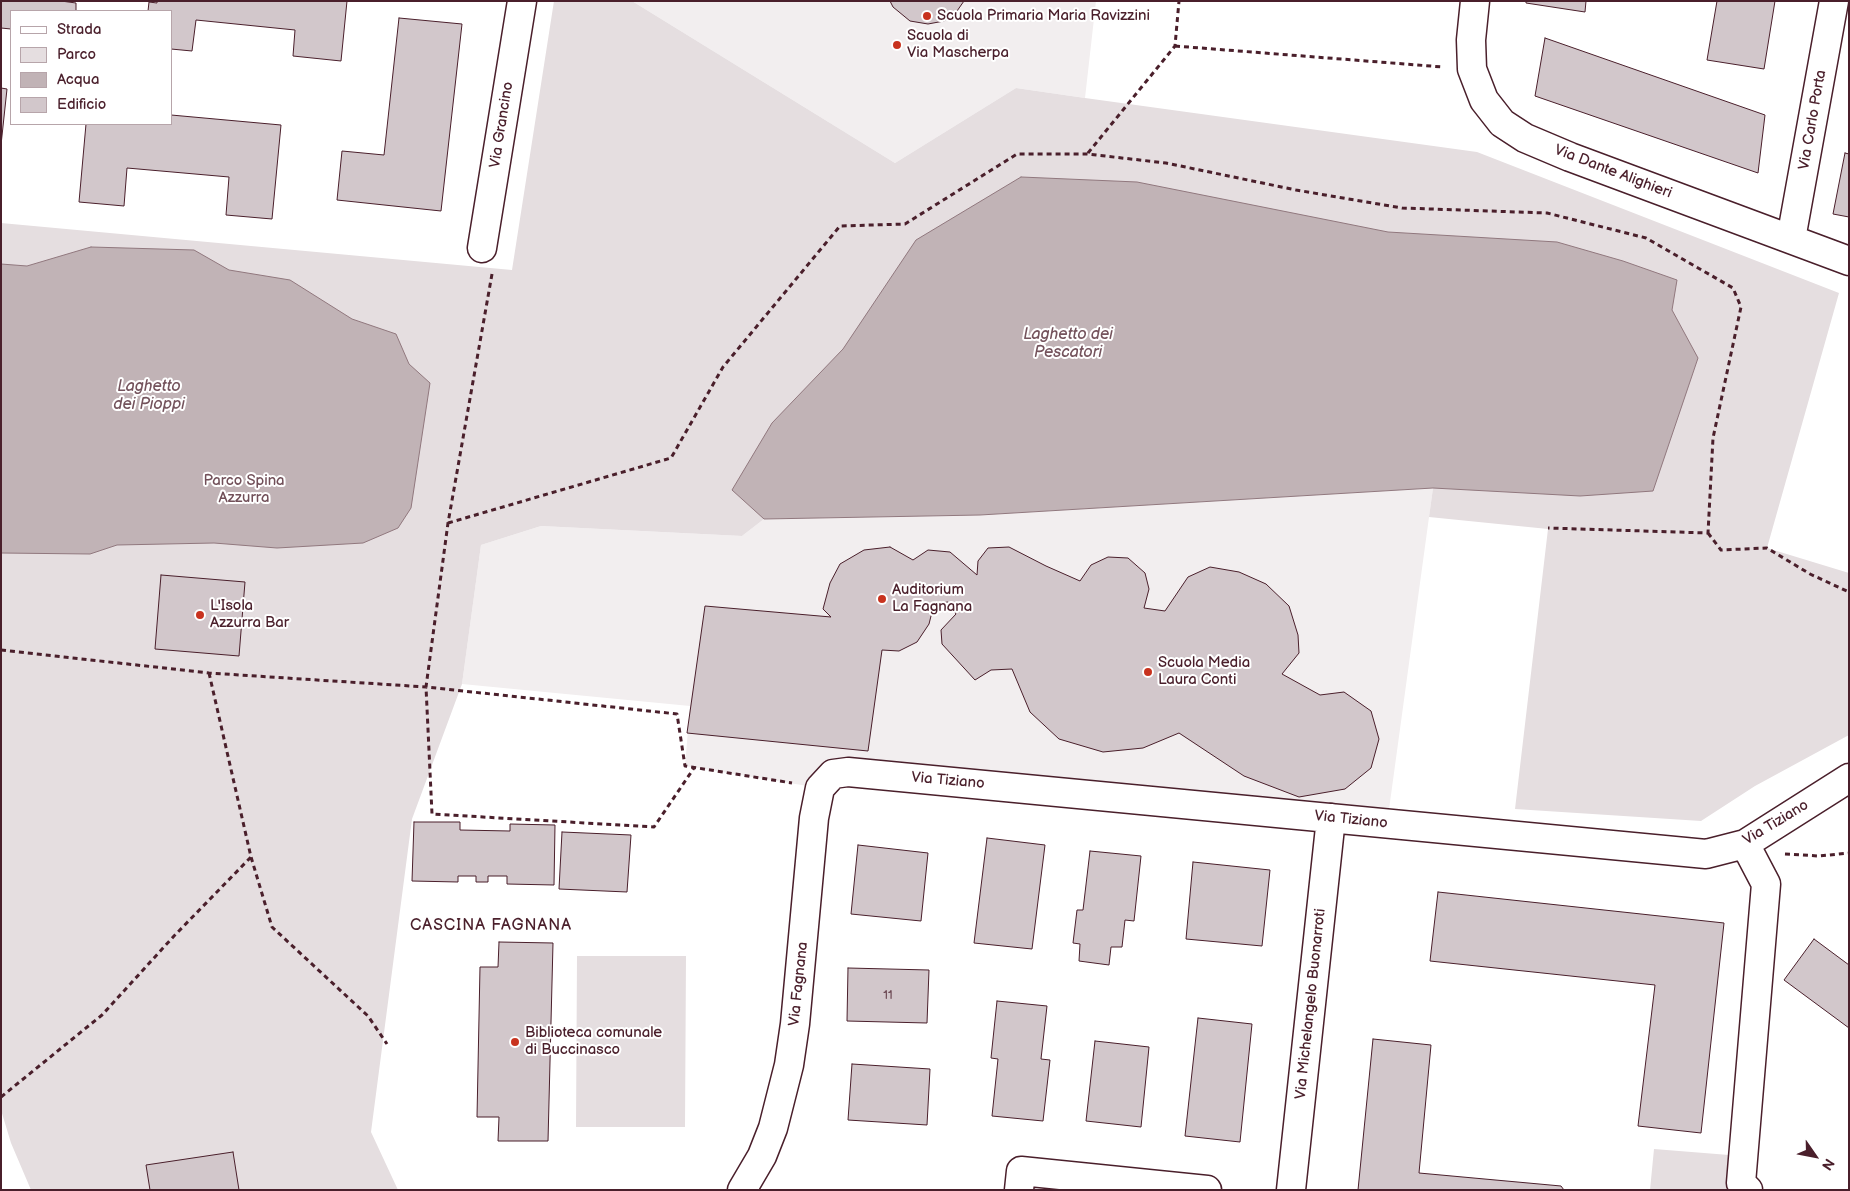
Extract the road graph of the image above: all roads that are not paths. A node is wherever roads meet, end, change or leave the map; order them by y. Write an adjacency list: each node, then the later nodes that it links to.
1 (522, 1): 5 (street, Via Grancino)
2 (1475, 1): 4 (street, Via Dante Alighieri)
3 (1834, 1): 4 (street, Via Carlo Porta)
4 (1791, 239): 6 (street, Via Dante Alighieri)
5 (482, 248)
6 (1849, 261)
7 (1849, 778): 10 (street, Via Tiziano)
8 (827, 781): 9 (street, Via Tiziano); 11 (street, Via Fagnana)
9 (1331, 818): 10 (street, Via Tiziano); 14 (street, Via Michelangelo Buonarroti)
10 (1752, 839): 15 (street)
11 (742, 1190)
12 (1018, 1190): 13 (street)
13 (1207, 1190)
14 (1291, 1190)
15 (1748, 1190)

